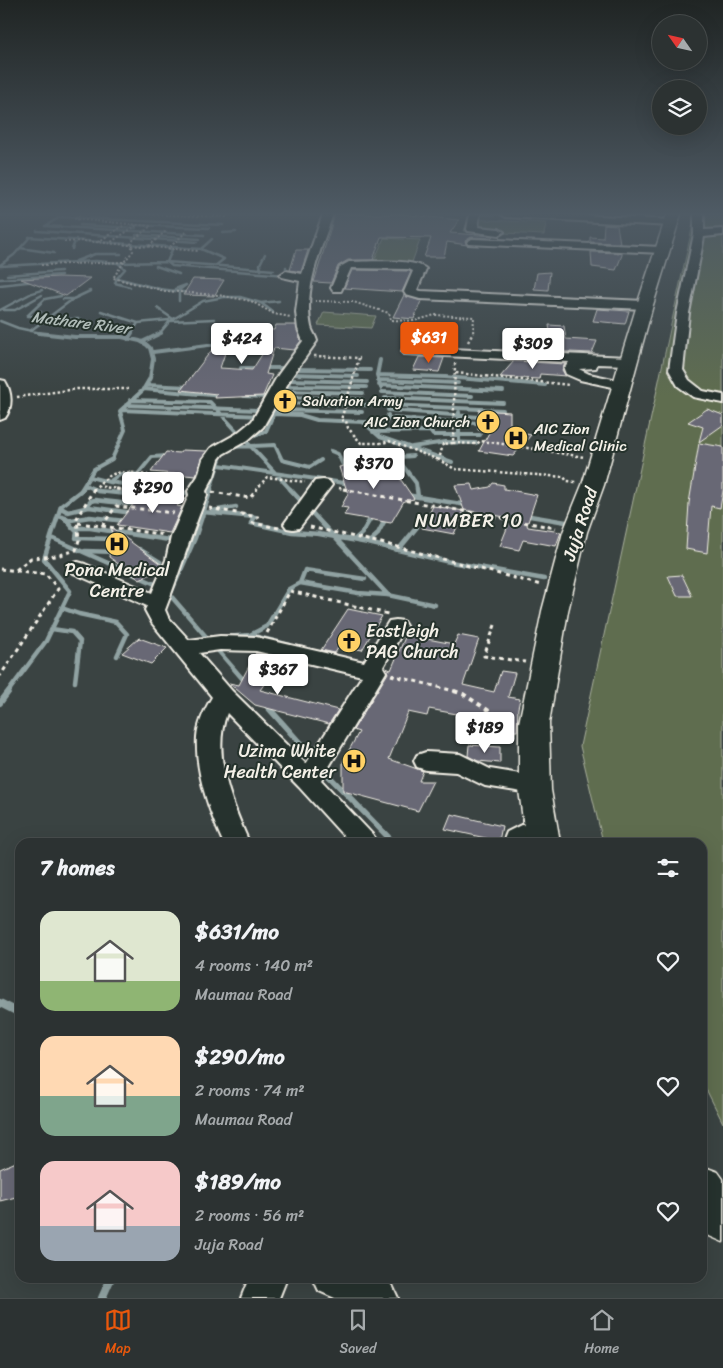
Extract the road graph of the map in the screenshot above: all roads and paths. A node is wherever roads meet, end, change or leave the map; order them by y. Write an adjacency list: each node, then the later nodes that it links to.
1 (116, 275): 14 (path)
2 (286, 275): 8 (street)
3 (307, 275): 8 (street)
4 (343, 275): 9 (street)
5 (418, 275): 12 (street)
6 (654, 275): 13 (main road, Juja Road)
7 (691, 275): 23 (street)
8 (306, 278): 11 (street)
9 (337, 288)
10 (592, 292): 12 (street)
11 (304, 300): 14 (street); 16 (path)
12 (613, 303): 13 (street)
13 (645, 305): 18 (main road, Juja Road)
14 (304, 320): 17 (street)
15 (409, 351): 16 (street)
16 (459, 353): 18 (street); 19 (path)
17 (300, 356): 26 (path); 32 (street)
18 (618, 372): 27 (main road, Juja Road)
19 (456, 373): 20 (path); 25 (path)
20 (571, 385)
21 (128, 389): 22 (path)
22 (2, 391): 24 (street)
23 (723, 399)
24 (0, 414)
25 (453, 443): 26 (path); 27 (path)
26 (439, 460): 30 (path)
27 (600, 460): 30 (main road, Juja Road)
28 (148, 475): 31 (path)
29 (321, 485): 32 (path); 34 (street); 36 (path)
30 (593, 485): 36 (main road, Juja Road)
31 (96, 486): 32 (path); 33 (path)
32 (194, 503): 34 (path); 35 (path); 37 (street)
33 (78, 523): 35 (path); 38 (path)
34 (293, 524): 41 (path)
35 (102, 526): 37 (path)
36 (575, 532): 41 (main road, Juja Road)
37 (180, 537): 42 (street)
38 (77, 559): 40 (path); 42 (street)
39 (0, 569): 40 (path)
40 (16, 570): 49 (path)
41 (560, 590): 47 (main road, Juja Road)
42 (156, 607): 46 (street)
43 (396, 620): 45 (path); 48 (street)
44 (495, 625): 47 (path)
45 (262, 646): 46 (street); 48 (street)
46 (183, 648): 50 (street)
47 (545, 666): 51 (main road, Juja Road)
48 (372, 671): 51 (path); 53 (street)
49 (0, 676)
50 (224, 696): 53 (street); 55 (street)
51 (534, 737): 54 (main road, Juja Road)
52 (426, 761): 54 (street)
53 (308, 781): 56 (street)
54 (535, 785): 59 (main road, Juja Road)
55 (234, 838)
56 (360, 838)
57 (517, 838): 58 (street)
58 (537, 838)
59 (542, 838)
60 (707, 1195): 61 (main road)
61 (723, 1219)
62 (266, 1283): 63 (street)
63 (260, 1298)

